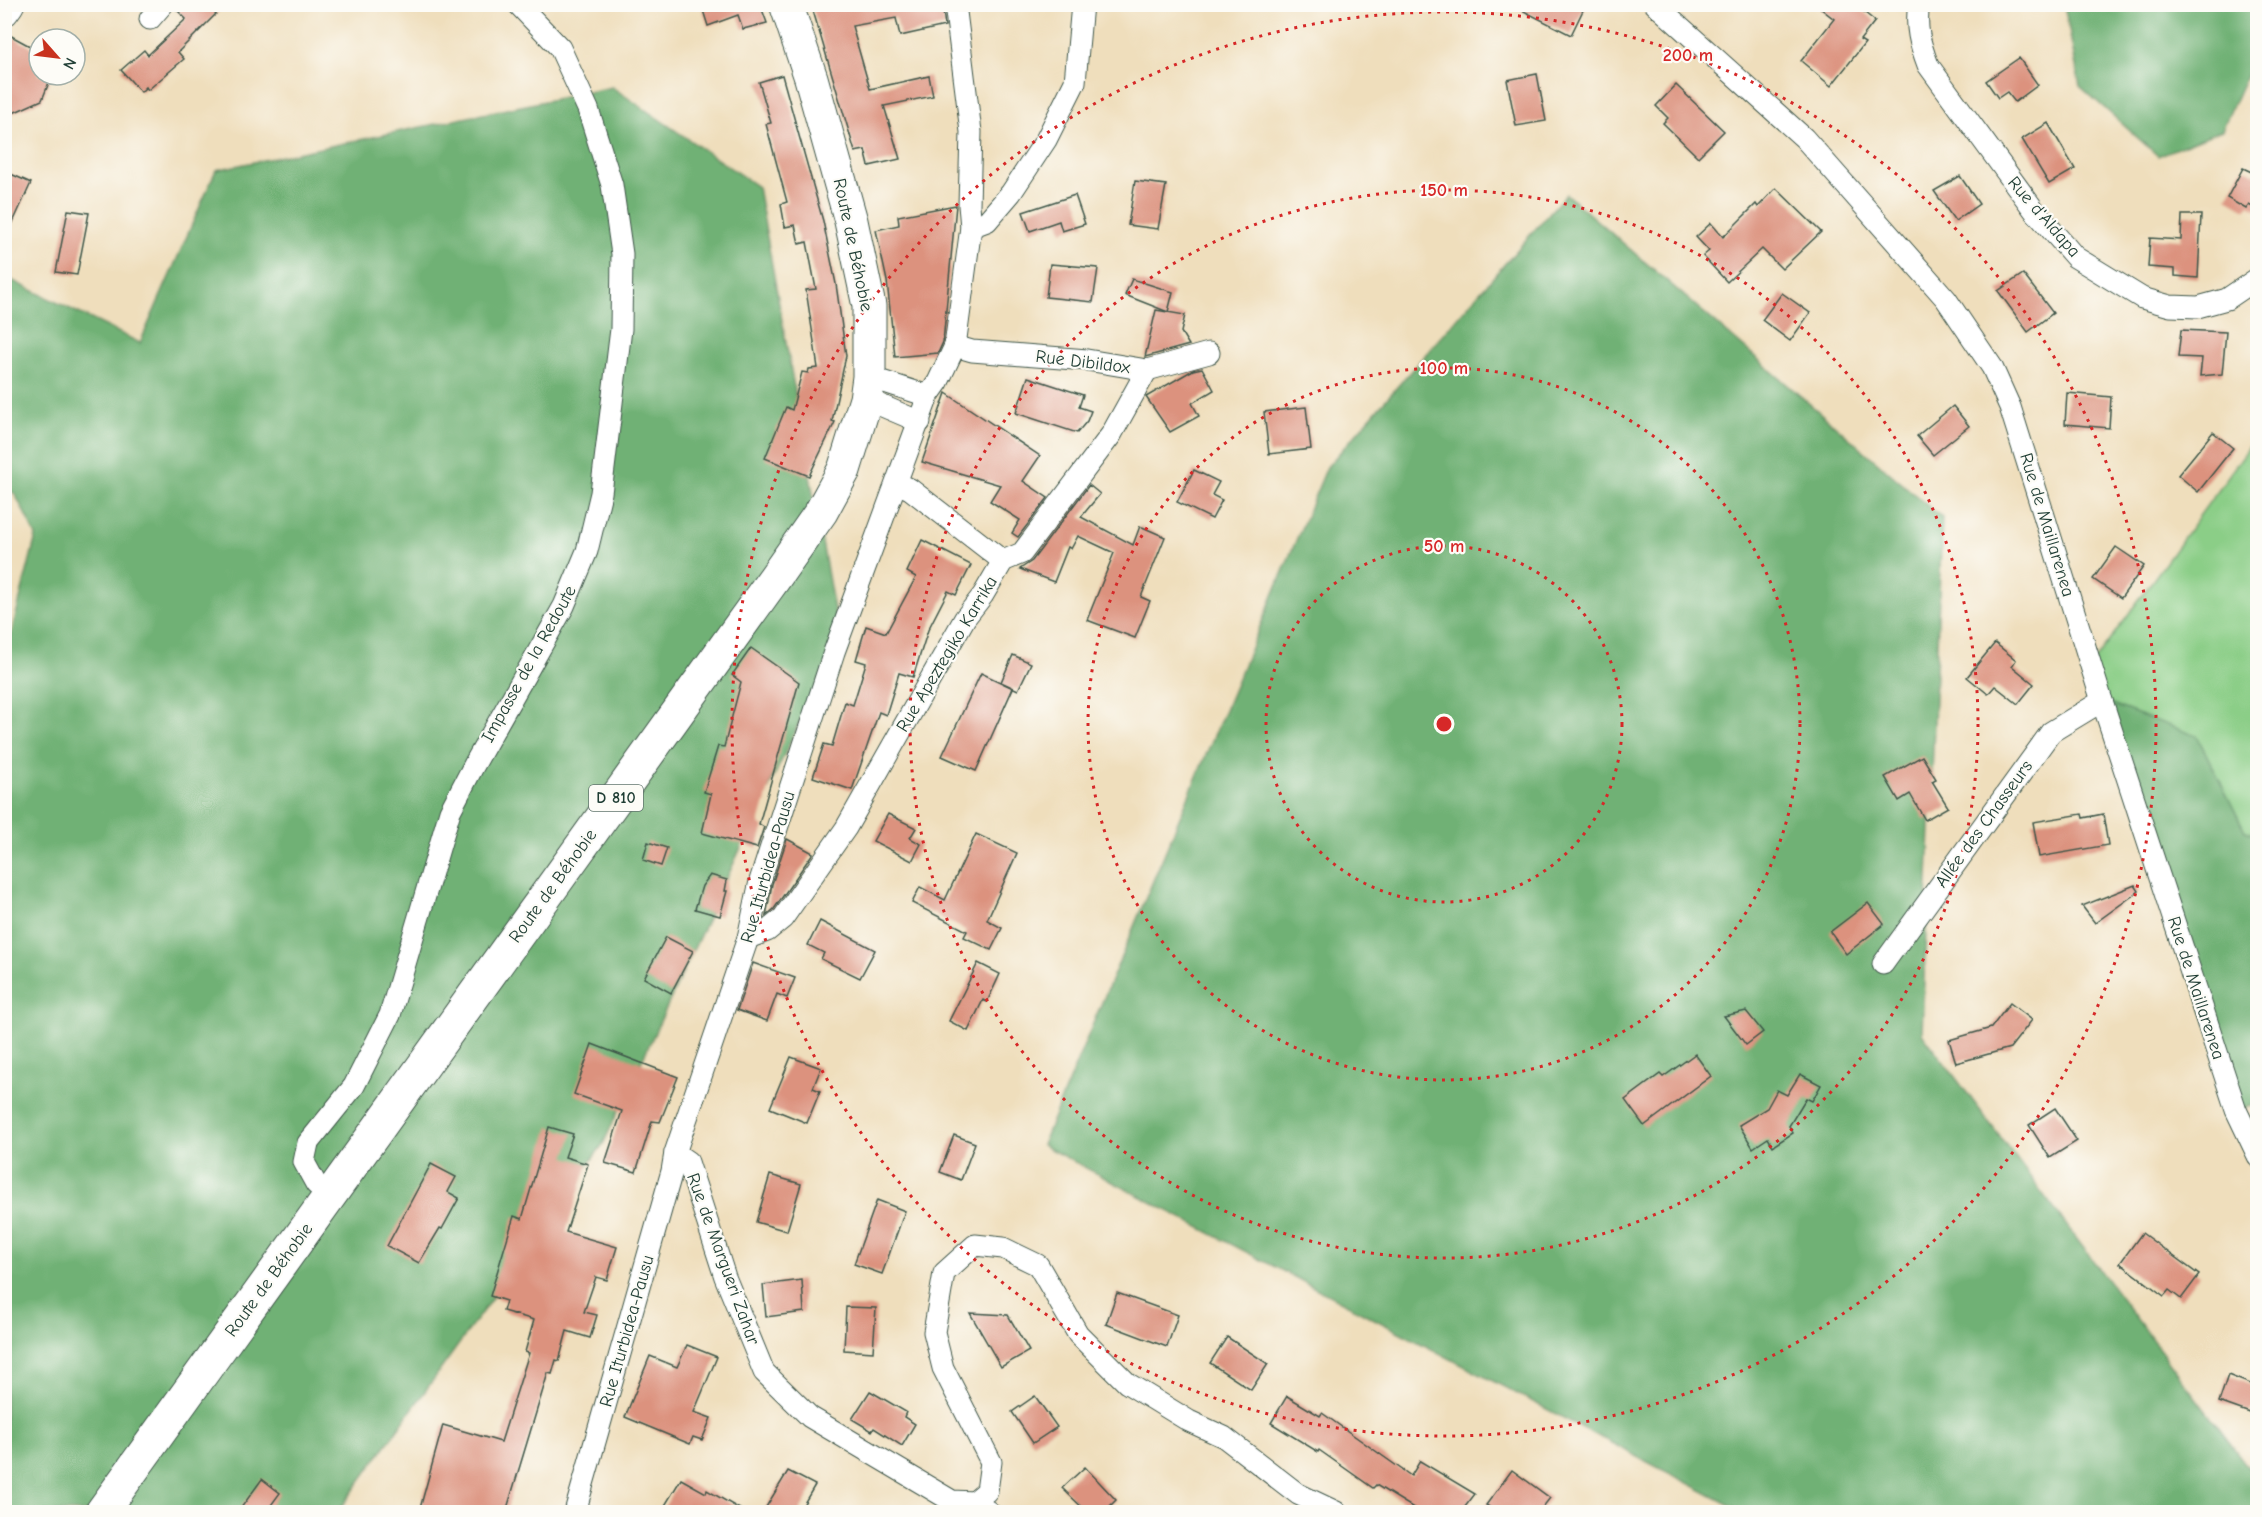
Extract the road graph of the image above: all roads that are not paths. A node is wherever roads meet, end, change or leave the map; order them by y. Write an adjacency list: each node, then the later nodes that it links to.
1 (9, 4): 8 (main road)
2 (518, 4): 24 (street, Impasse de la Redoute)
3 (786, 4): 14 (main road, Route de Béhobie / D 810)
4 (955, 4): 9 (street, Rue Iturbidea-Pausu)
5 (1082, 4): 9 (street)
6 (1655, 4): 19 (street, Rue de Maillarenea)
7 (1919, 4): 10 (street, Rue d'Aldapa)
8 (4, 11)
9 (971, 227): 11 (street, Rue Iturbidea-Pausu)
10 (2258, 278)
11 (964, 349): 13 (street, Rue Dibildox); 15 (street, Rue Iturbidea-Pausu)
12 (1209, 353): 13 (street, Rue Dibildox)
13 (1147, 370): 18 (street, Rue Apeztegiko Karrika)
14 (868, 388): 15 (street); 16 (street); 24 (main road, Route de Béhobie / D 810)
15 (928, 396): 16 (street, Rue Iturbidea-Pausu)
16 (920, 423): 17 (street, Rue Iturbidea-Pausu)
17 (897, 483): 18 (street); 20 (street, Rue Iturbidea-Pausu)
18 (1003, 561): 20 (street, Rue Apeztegiko Karrika)
19 (2102, 701): 21 (street, Allée des Chasseurs); 23 (street, Rue de Maillarenea)
20 (748, 938): 22 (street, Rue Iturbidea-Pausu)
21 (1883, 964)
22 (675, 1152): 25 (street, Rue de Margueri Zahar); 27 (street, Rue Iturbidea-Pausu)
23 (2258, 1156)
24 (330, 1196): 26 (main road, Route de Béhobie / D 810)
25 (981, 1507): 28 (street, Rue de Margueri Zahar)
26 (102, 1512)
27 (575, 1512)
28 (1336, 1512)

